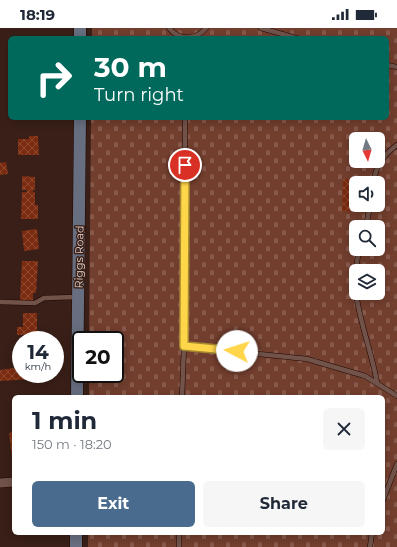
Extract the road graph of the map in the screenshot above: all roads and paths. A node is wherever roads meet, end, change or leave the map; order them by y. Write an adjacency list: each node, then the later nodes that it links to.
1 (169, 28): 4 (lane)
2 (206, 28): 5 (lane)
3 (261, 28): 6 (lane)
4 (180, 36)
5 (197, 36)
6 (289, 36)
7 (80, 120): 11 (main road, Riggs Road)
8 (185, 120): 14 (lane)
9 (397, 145): 10 (lane)
10 (375, 176)
11 (78, 297): 13 (lane); 16 (main road, Riggs Road)
12 (357, 300): 15 (lane)
13 (0, 302)
14 (184, 346): 15 (lane); 17 (lane)
15 (377, 383): 18 (lane)
16 (77, 395)
17 (182, 395)
18 (397, 396)
19 (397, 464): 22 (lane)
20 (12, 482): 21 (street)
21 (0, 483)
22 (385, 495)
23 (76, 535): 26 (main road)
24 (180, 535): 27 (lane)
25 (372, 535): 28 (lane)
26 (76, 547)
27 (179, 547)
28 (370, 547)

